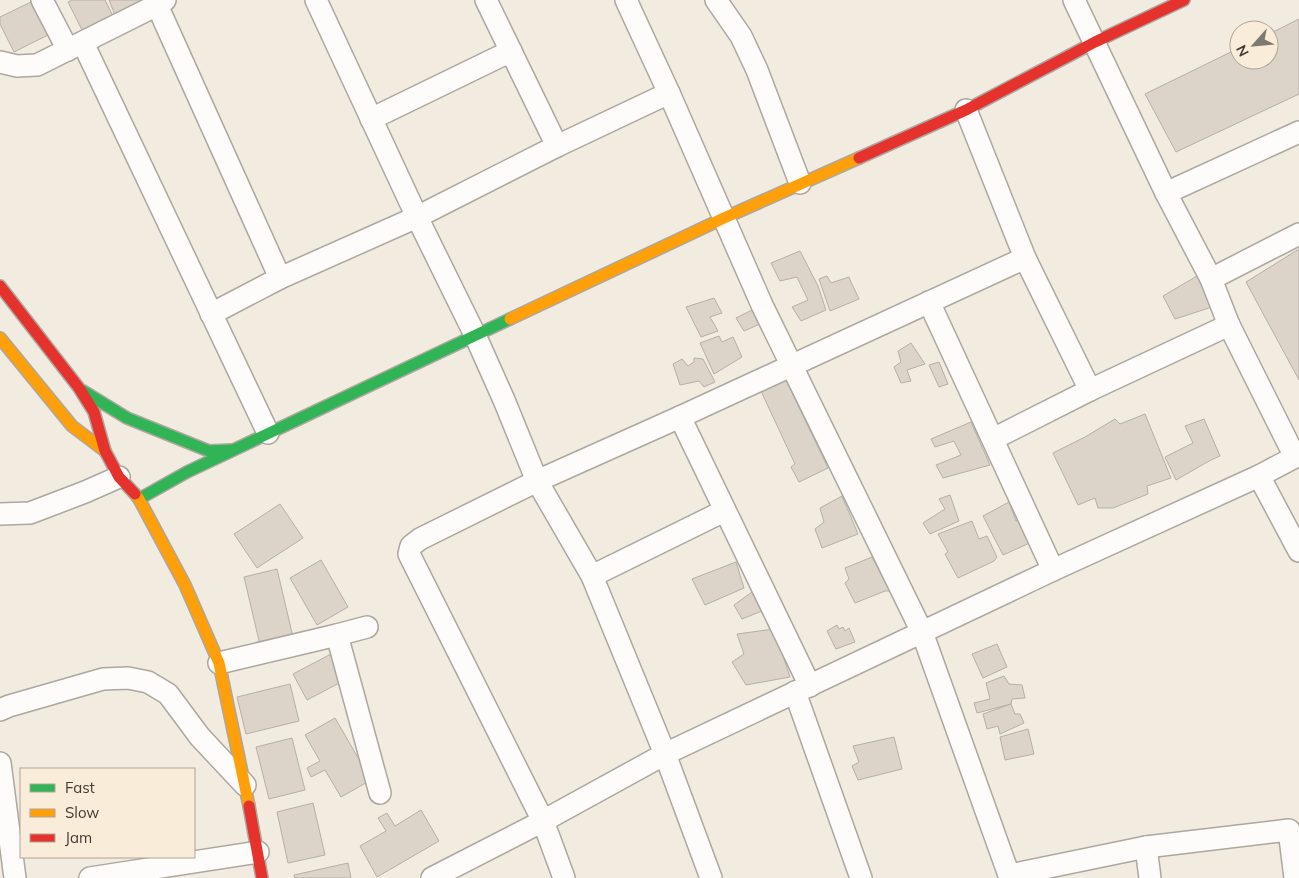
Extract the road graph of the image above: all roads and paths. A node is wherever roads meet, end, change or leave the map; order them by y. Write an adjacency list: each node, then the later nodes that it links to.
1 (42, 0): 10 (street)
2 (316, 0): 15 (street)
3 (486, 0): 11 (street)
4 (626, 0): 13 (street)
5 (716, 0): 18 (street)
6 (1074, 0): 9 (street)
7 (1184, 0): 9 (street)
8 (159, 2): 10 (street); 24 (street)
9 (1095, 42): 14 (street); 19 (street)
10 (76, 46): 12 (street); 28 (street)
11 (511, 51): 15 (street); 17 (street)
12 (0, 62)
13 (669, 93): 17 (street); 21 (street)
14 (966, 110): 18 (street); 23 (street)
15 (371, 119): 20 (street)
16 (1299, 132): 19 (street)
17 (557, 146): 20 (street)
18 (800, 183): 21 (street)
19 (1166, 193): 25 (street)
20 (417, 216): 24 (street); 30 (street)
21 (724, 218): 30 (street); 32 (street)
22 (1299, 234): 25 (street)
23 (1025, 258): 27 (street); 34 (street)
24 (280, 278): 28 (street)
25 (1211, 279): 29 (street)
26 (0, 286): 33 (street)
27 (929, 302): 32 (street); 37 (street)
28 (211, 314): 36 (street)
29 (1229, 325): 34 (street); 40 (street)
30 (475, 335): 36 (street); 43 (street)
31 (0, 338): 39 (street)
32 (792, 365): 35 (street); 51 (street)
33 (79, 388): 38 (street); 39 (street)
34 (1090, 390): 37 (street)
35 (680, 417): 43 (street); 45 (street)
36 (268, 434): 38 (street)
37 (993, 439): 48 (street)
38 (232, 450): 44 (street)
39 (105, 451): 42 (street)
40 (1297, 456): 41 (street)
41 (1259, 476): 47 (street); 48 (street)
42 (119, 477): 44 (street); 46 (street)
43 (537, 481): 49 (street); 60 (street)
44 (139, 499): 53 (street)
45 (724, 511): 49 (street); 54 (street)
46 (0, 514)
47 (1299, 551)
48 (1053, 570): 51 (street)
49 (592, 576): 56 (street)
50 (367, 627): 52 (street)
51 (922, 632): 54 (street); 64 (street)
52 (337, 635): 53 (street); 59 (street)
53 (219, 663): 58 (street)
54 (802, 689): 56 (street); 71 (street)
55 (0, 710): 58 (street)
56 (665, 754): 60 (street); 70 (street)
57 (0, 763): 65 (street)
58 (245, 785): 63 (street)
59 (380, 793)
60 (543, 821): 68 (street); 69 (street)
61 (1294, 829): 62 (street); 73 (street)
62 (1146, 847): 64 (street); 72 (street)
63 (258, 852): 66 (street); 67 (street)
64 (1010, 876)
65 (15, 878)
66 (90, 878)
67 (262, 878)
68 (432, 878)
69 (564, 878)
70 (711, 878)
71 (861, 878)
72 (1150, 878)
73 (1295, 878)

